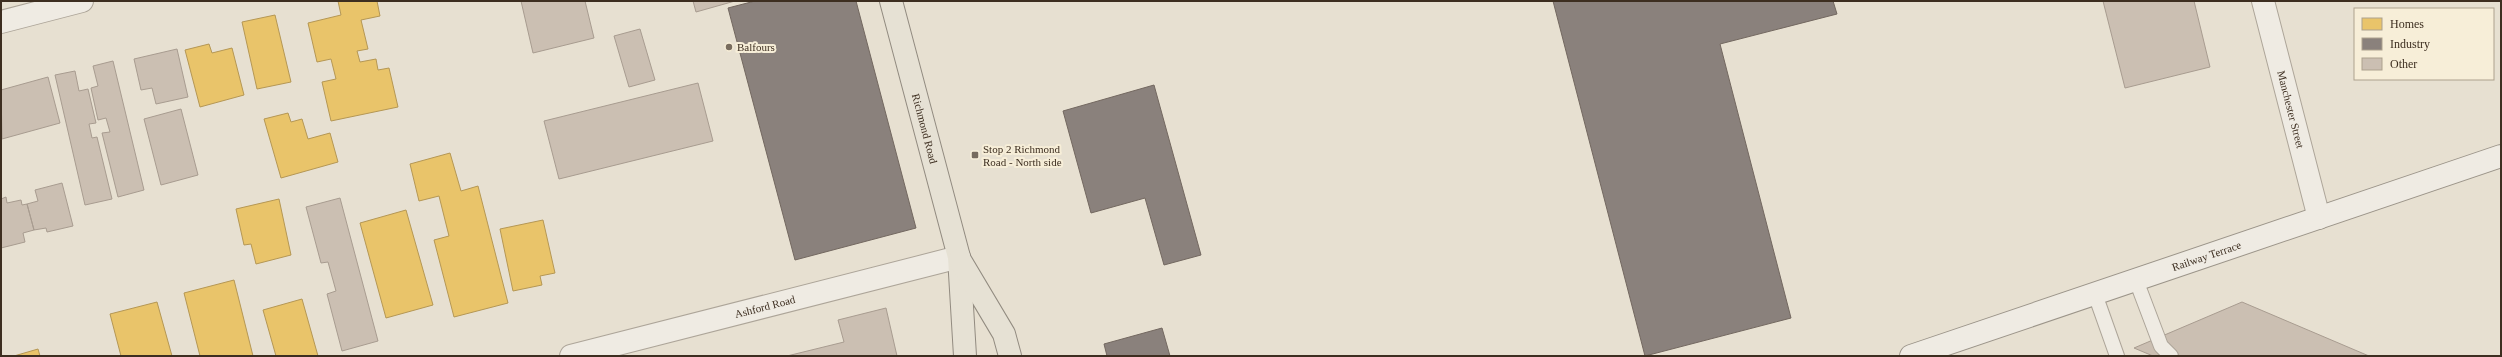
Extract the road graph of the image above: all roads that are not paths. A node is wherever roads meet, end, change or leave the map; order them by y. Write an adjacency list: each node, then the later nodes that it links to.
1 (82, 1): 4 (street)
2 (891, 1): 7 (main road, Richmond Road)
3 (2263, 1): 6 (street, Manchester Street)
4 (1, 22)
5 (2501, 156): 6 (street, Railway Terrace)
6 (2319, 218): 8 (street, Railway Terrace)
7 (959, 257): 11 (street, Ashford Road); 12 (main road, Richmond Road); 13 (main road, Richmond Road)
8 (2136, 280): 9 (street, Railway Terrace); 16 (lane)
9 (2095, 294): 10 (street, Railway Terrace); 15 (lane)
10 (1948, 350): 14 (street, Railway Terrace)
11 (571, 356)
12 (965, 356)
13 (1010, 356)
14 (1911, 356)
15 (2117, 356)
16 (2170, 356)

